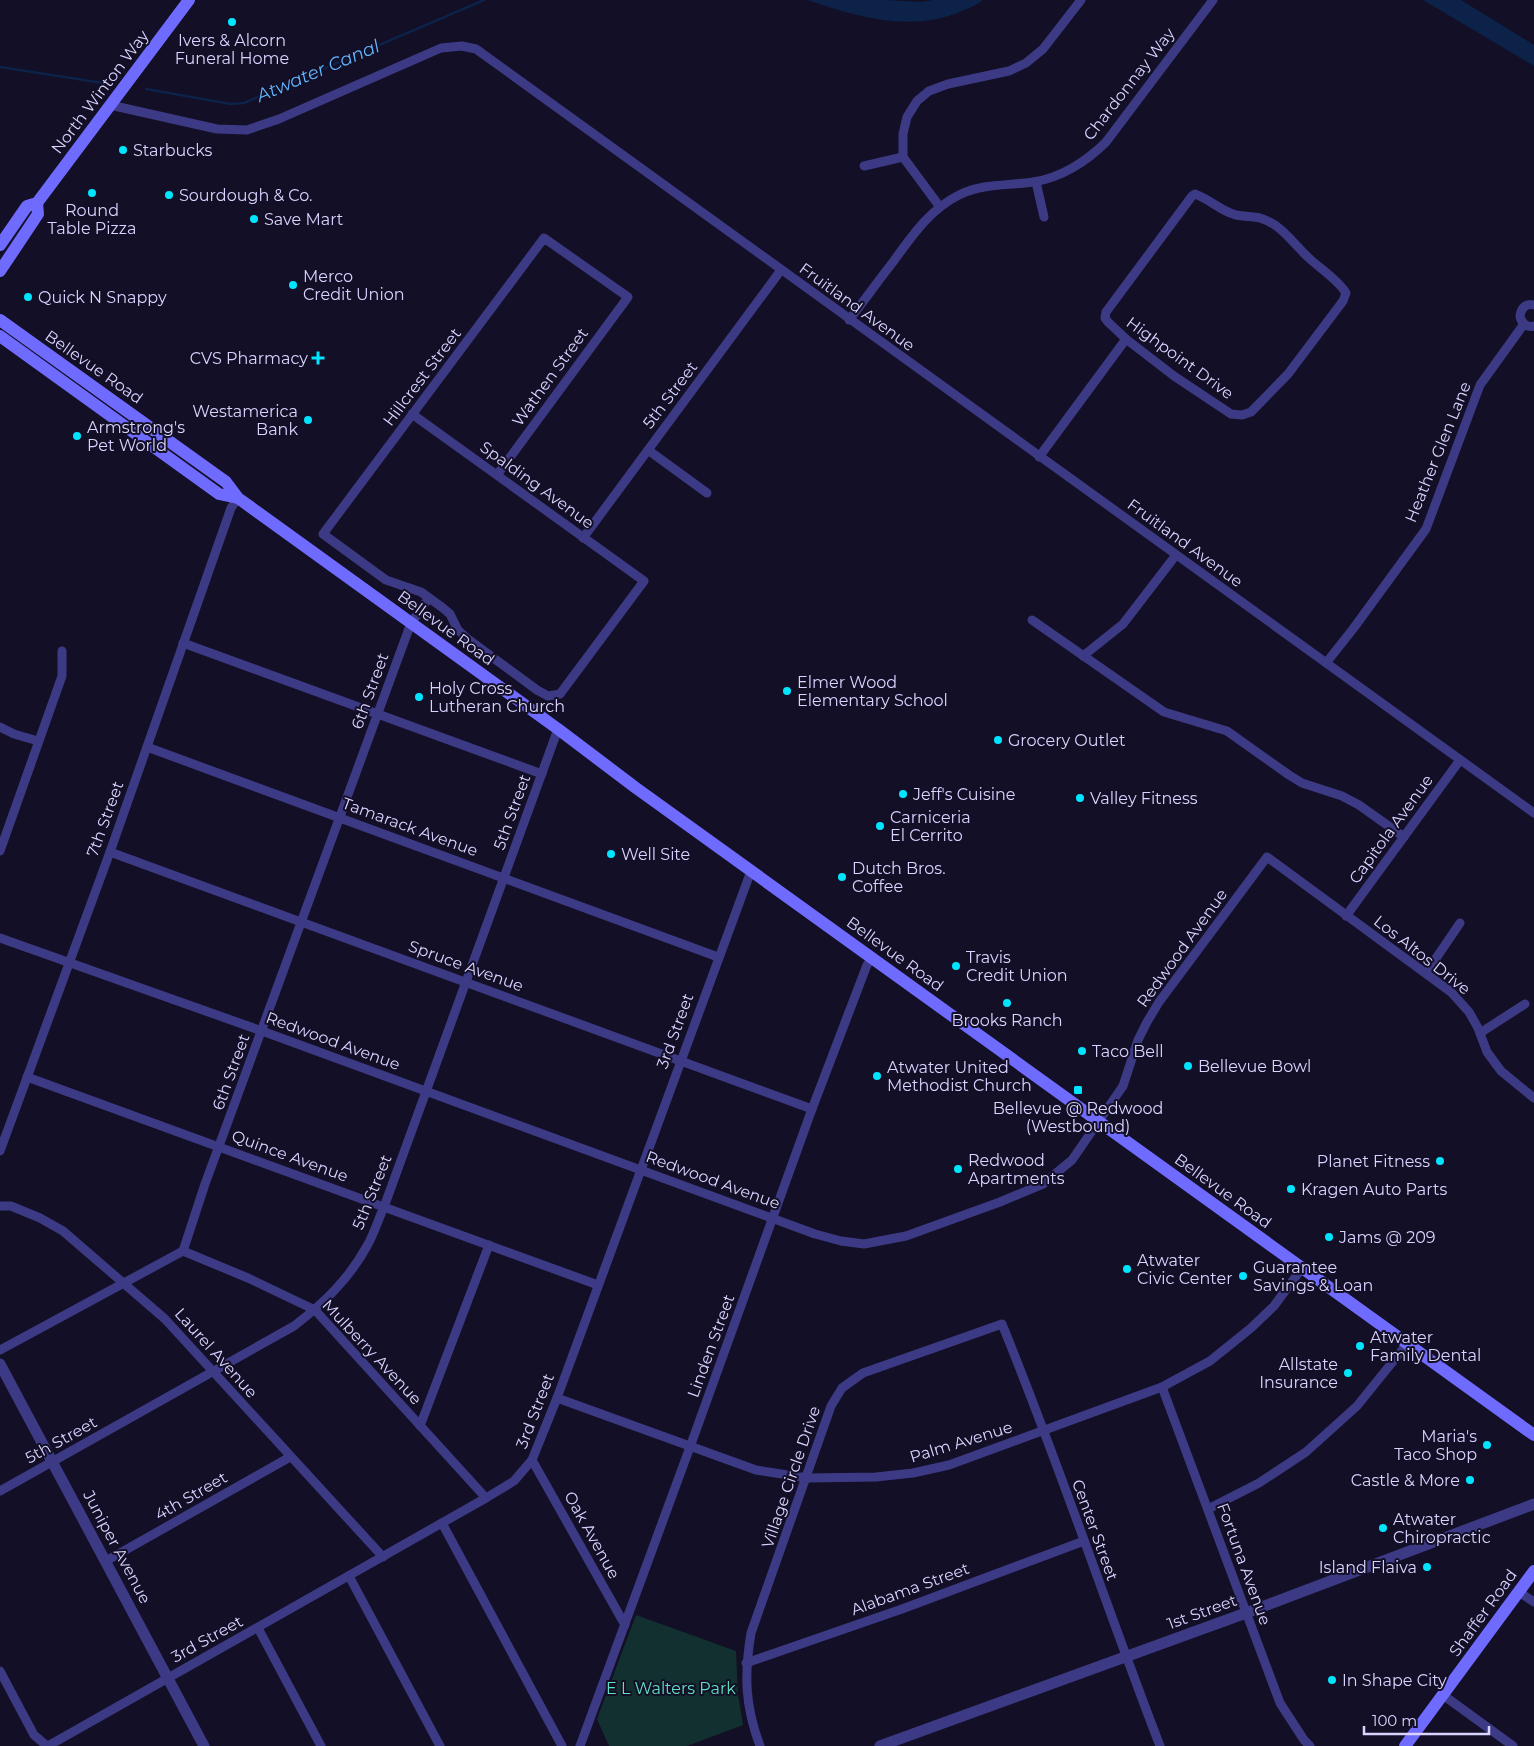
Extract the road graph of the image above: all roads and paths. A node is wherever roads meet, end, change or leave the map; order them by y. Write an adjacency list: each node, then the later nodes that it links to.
1 (188, 0): 4 (main road, North Winton Way)
2 (1080, 0): 5 (street)
3 (1213, 0): 7 (street, Chardonnay Way)
4 (110, 105): 8 (main road, North Winton Way); 12 (street, Fruitland Avenue)
5 (903, 157): 6 (street); 9 (street)
6 (864, 166)
7 (1036, 182): 9 (street, Chardonnay Way); 10 (street)
8 (38, 204): 11 (main road, North Winton Way); 13 (main road, North Winton Way)
9 (940, 207): 17 (street, Chardonnay Way)
10 (1044, 217)
11 (0, 245)
12 (781, 270): 17 (street, Fruitland Avenue); 25 (street, 5th Street)
13 (0, 271)
14 (628, 298): 24 (street, Hillcrest Street); 27 (street, Wathen Street)
15 (1534, 304): 18 (street, Heather Glen Lane)
16 (0, 320): 23 (main road, Bellevue Road)
17 (849, 320): 26 (street, Fruitland Avenue)
18 (1524, 324): 19 (street); 38 (street, Heather Glen Lane)
19 (1534, 326)
20 (0, 336): 22 (main road, Bellevue Road)
21 (1126, 339): 21 (street, Highpoint Drive); 26 (street)
22 (75, 390): 23 (main road); 29 (main road, Bellevue Road)
23 (99, 390): 29 (main road, Bellevue Road)
24 (412, 414): 27 (street, Spalding Avenue); 32 (street, Hillcrest Street)
25 (648, 450): 28 (street); 30 (street, 5th Street)
26 (1039, 457): 31 (street, Fruitland Avenue)
27 (497, 475): 30 (street, Spalding Avenue)
28 (707, 493)
29 (238, 498): 34 (main road, Bellevue Road); 35 (street, 7th Street)
30 (583, 538): 32 (street, Spalding Avenue)
31 (1176, 555): 37 (street); 38 (street, Fruitland Avenue)
32 (429, 598): 34 (street, 6th Street)
33 (1032, 620): 37 (street)
34 (411, 623): 39 (street, 6th Street); 41 (main road, Bellevue Road)
35 (183, 643): 39 (street); 43 (street, 7th Street)
36 (62, 651): 42 (street)
37 (1083, 656): 48 (street)
38 (1326, 663): 44 (street, Fruitland Avenue)
39 (378, 714): 45 (street); 47 (street, 6th Street)
40 (0, 727): 42 (street)
41 (558, 729): 45 (street, 5th Street); 52 (main road, Bellevue Road)
42 (38, 741): 49 (street)
43 (147, 748): 47 (street, Tamarack Avenue); 50 (street, 7th Street)
44 (1460, 760): 46 (street, Fruitland Avenue); 48 (street, Capitola Avenue)
45 (542, 774): 53 (street, 5th Street)
46 (1534, 813)
47 (340, 817): 53 (street, Tamarack Avenue); 55 (street, 6th Street)
48 (1404, 837): 54 (street, Capitola Avenue)
49 (0, 852)
50 (110, 852): 55 (street, Spruce Avenue); 60 (street, 7th Street)
51 (1267, 858): 54 (street, Los Altos Drive); 71 (street, Redwood Avenue)
52 (751, 871): 58 (street, 3rd Street); 59 (main road, Bellevue Road)
53 (504, 878): 58 (street, Tamarack Avenue); 62 (street, 5th Street)
54 (1346, 916): 61 (street, Los Altos Drive)
55 (302, 921): 62 (street, Spruce Avenue); 64 (street, 6th Street)
56 (1460, 923): 61 (street)
57 (0, 938): 60 (street, Redwood Avenue)
58 (718, 957): 66 (street, 3rd Street)
59 (872, 958): 70 (street, Linden Street); 71 (main road, Bellevue Road)
60 (70, 962): 64 (street, Redwood Avenue); 67 (street, 7th Street)
61 (1426, 973): 65 (street, Los Altos Drive)
62 (466, 983): 66 (street, Spruce Avenue); 68 (street, 5th Street)
63 (1525, 1004): 65 (street)
64 (262, 1031): 68 (street, Redwood Avenue); 72 (street, 6th Street)
65 (1480, 1034): 69 (street, Los Altos Drive)
66 (680, 1061): 70 (street, Spruce Avenue); 74 (street, 3rd Street)
67 (27, 1077): 72 (street, Quince Avenue); 73 (street, 7th Street)
68 (426, 1092): 74 (street, Redwood Avenue); 76 (street, 5th Street)
69 (1534, 1098)
70 (812, 1109): 77 (street, Linden Street)
71 (1099, 1121): 77 (street, Redwood Avenue); 80 (main road, Bellevue Road)
72 (219, 1147): 76 (street, Quince Avenue); 79 (street, 6th Street)
73 (0, 1152)
74 (640, 1170): 77 (street, Redwood Avenue); 82 (street, 3rd Street)
75 (0, 1206): 81 (street, Laurel Avenue)
76 (384, 1207): 78 (street, Quince Avenue); 83 (street, 5th Street)
77 (773, 1218): 94 (street, Linden Street)
78 (489, 1245): 82 (street, Quince Avenue); 91 (street)
79 (183, 1251): 81 (street); 83 (street, Mulberry Avenue)
80 (1302, 1268): 85 (main road, Bellevue Road); 89 (street, Palm Avenue)
81 (124, 1284): 86 (street); 88 (street, Laurel Avenue)
82 (598, 1285): 90 (street, 3rd Street)
83 (315, 1310): 88 (street, 5th Street); 91 (street, Mulberry Avenue)
84 (1002, 1324): 92 (street, Center Street); 98 (street, Village Circle Drive)
85 (1407, 1344): 93 (main road, Bellevue Road); 102 (street)
86 (0, 1350)
87 (0, 1364): 97 (street, Juniper Avenue)
88 (213, 1371): 95 (street, Laurel Avenue); 97 (street, 5th Street)
89 (1162, 1387): 92 (street, Palm Avenue); 102 (street, Fortuna Avenue)
90 (556, 1398): 94 (street, Palm Avenue); 96 (street, 3rd Street)
91 (420, 1426): 100 (street, Mulberry Avenue)
92 (1044, 1432): 98 (street, Palm Avenue); 104 (street, Center Street)
93 (1534, 1435)
94 (690, 1448): 98 (street, Palm Avenue); 112 (street, Linden Street)
95 (290, 1457): 105 (street, Laurel Avenue); 106 (street, 4th Street)
96 (532, 1460): 100 (street, 3rd Street); 112 (street, Oak Avenue)
97 (53, 1462): 99 (street, 5th Street); 106 (street, Juniper Avenue)
98 (807, 1478): 115 (street, Village Circle Drive)
99 (0, 1492)
100 (486, 1498): 103 (street, 3rd Street)
101 (1534, 1504): 111 (street, 1st Street)
102 (1208, 1509): 111 (street, Fortuna Avenue)
103 (442, 1523): 105 (street, 3rd Street); 123 (street)
104 (1084, 1541): 114 (street, Center Street); 115 (street, Alabama Street)
105 (383, 1557): 108 (street, 3rd Street)
106 (106, 1561): 117 (street, Juniper Avenue)
107 (1534, 1571): 109 (main road, Shaffer Road)
108 (349, 1576): 113 (street, 3rd Street); 122 (street)
109 (1519, 1592): 110 (street); 118 (main road, Shaffer Road)
110 (1534, 1602)
111 (1246, 1613): 114 (street, 1st Street); 128 (street, Fortuna Avenue)
112 (625, 1625): 124 (street, Linden Street)
113 (258, 1628): 117 (street, 3rd Street); 121 (street)
114 (1126, 1657): 126 (street, 1st Street); 127 (street, Center Street)
115 (746, 1663): 125 (street, Village Circle Drive)
116 (0, 1671): 119 (street)
117 (169, 1678): 119 (street, 3rd Street); 120 (street, Juniper Avenue)
118 (1443, 1695): 129 (main road, Shaffer Road); 130 (street)
119 (48, 1746)
120 (204, 1746)
121 (321, 1746)
122 (440, 1746)
123 (562, 1746)
124 (580, 1746)
125 (760, 1746)
126 (880, 1746)
127 (1160, 1746)
128 (1310, 1746)
129 (1405, 1746)
130 (1513, 1746)

